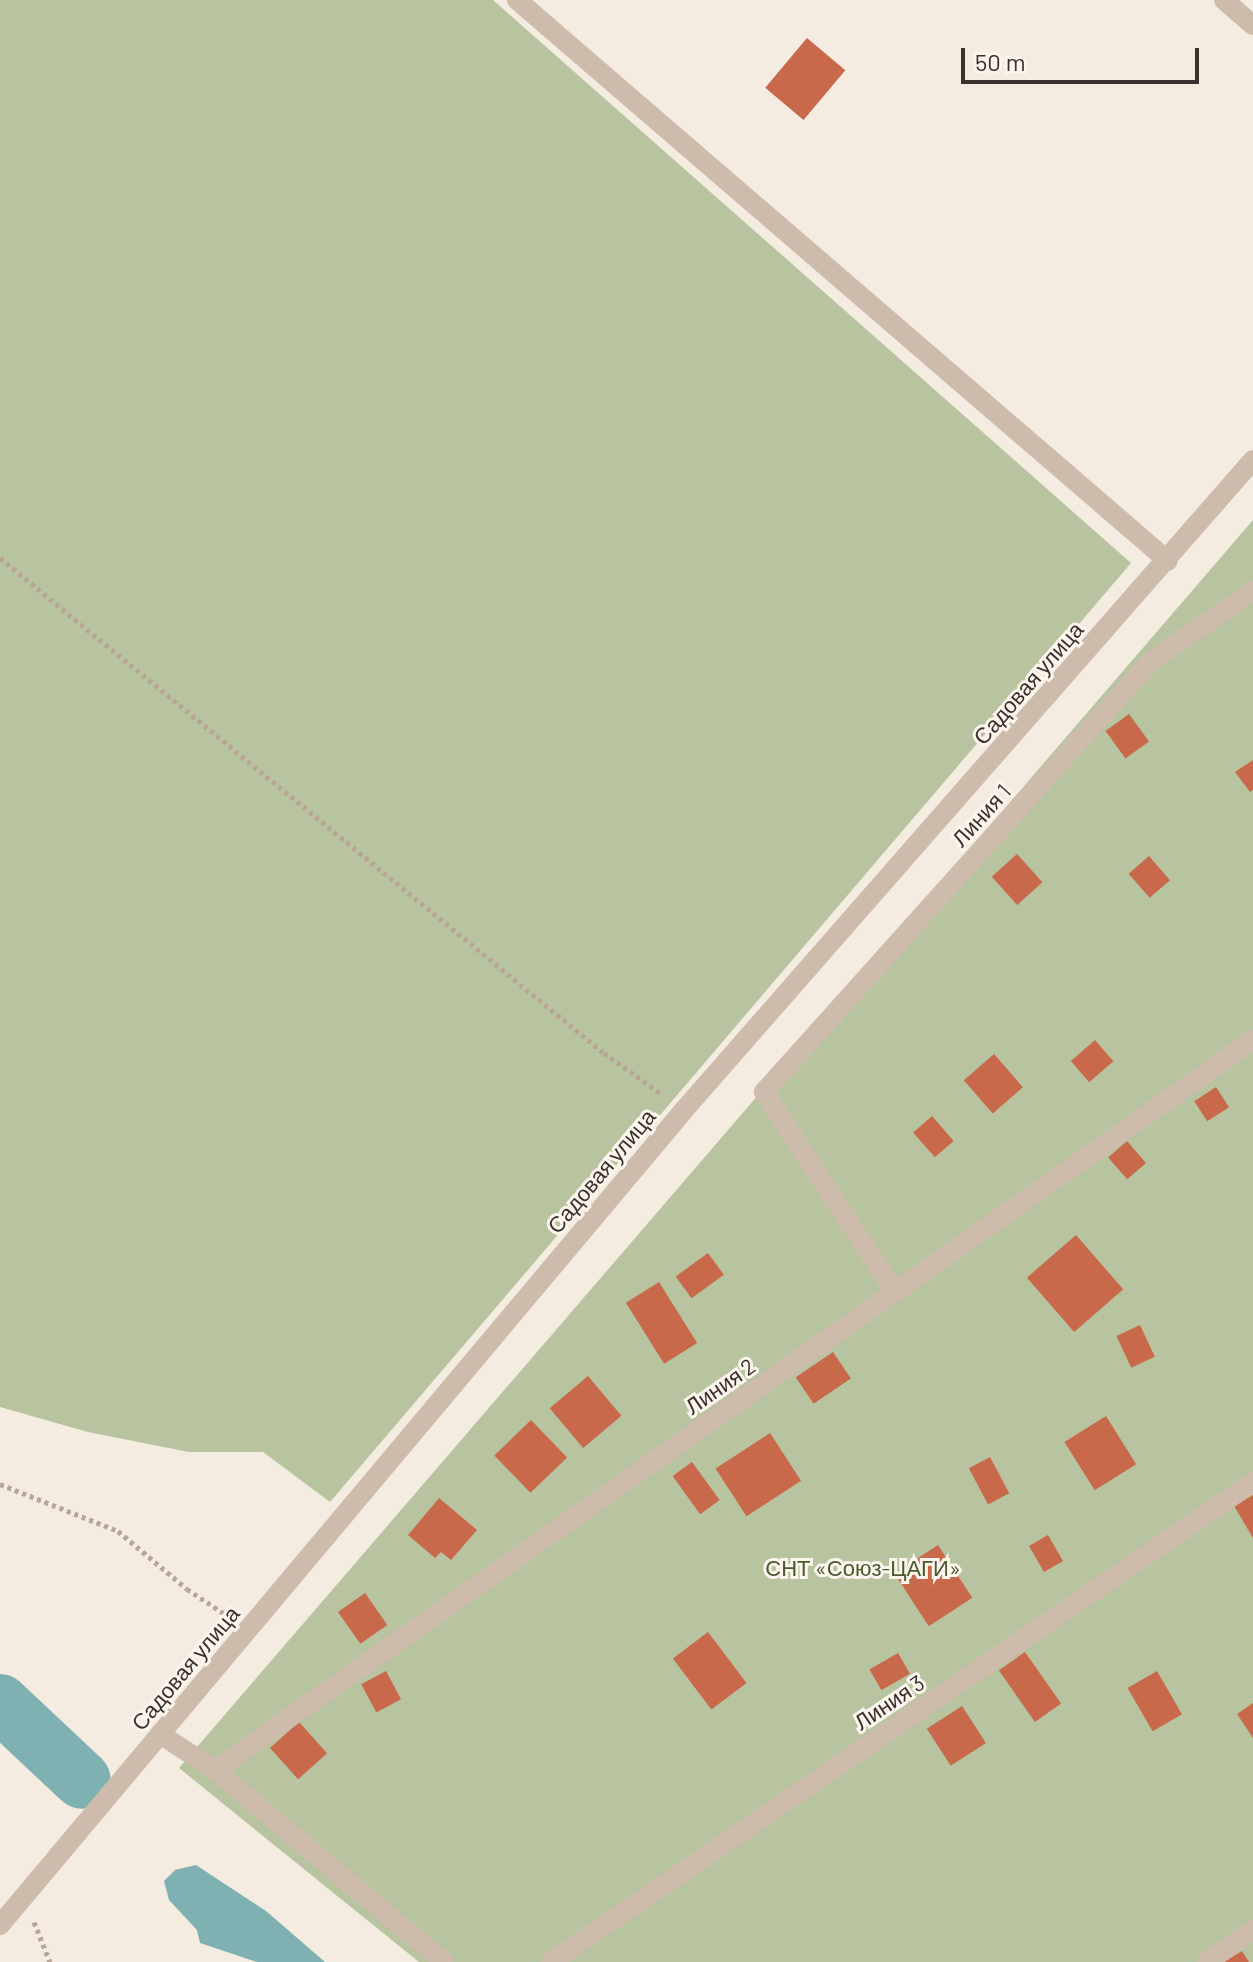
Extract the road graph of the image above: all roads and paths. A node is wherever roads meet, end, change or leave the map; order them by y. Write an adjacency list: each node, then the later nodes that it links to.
1 (517, 0): 6 (street)
2 (1224, 0): 3 (street)
3 (1253, 25)
4 (1253, 460): 6 (street, Садовая улица)
5 (0, 558): 9 (path)
6 (1168, 561): 9 (street, Садовая улица)
7 (1253, 591): 10 (street, Линия 1)
8 (1253, 1040): 10 (street, Линия 2)
9 (684, 1110): 13 (street, Садовая улица)
10 (895, 1292): 15 (street, Линия 2)
11 (1253, 1482): 21 (street, Линия 3)
12 (0, 1484): 13 (path)
13 (249, 1630): 14 (street, Садовая улица)
14 (160, 1734): 15 (street); 16 (street, Садовая улица)
15 (215, 1770): 20 (street)
16 (24, 1897): 17 (street, Садовая улица); 19 (path)
17 (0, 1925)
18 (1253, 1930): 22 (street)
19 (50, 1962)
20 (444, 1962)
21 (551, 1962)
22 (1207, 1962)

